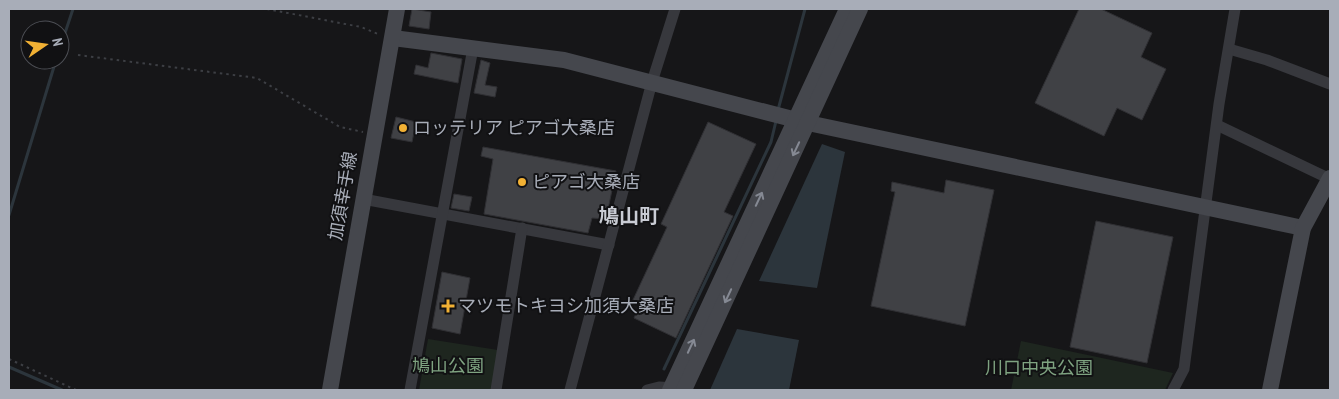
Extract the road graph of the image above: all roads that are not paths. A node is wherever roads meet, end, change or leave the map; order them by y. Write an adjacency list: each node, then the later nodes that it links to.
1 (397, 9): 6 (street, 加須幸手線)
2 (675, 9): 10 (street)
3 (848, 9): 11 (street)
4 (860, 9): 11 (street)
5 (1235, 9): 8 (street)
6 (393, 38): 7 (street); 14 (street, 加須幸手線)
7 (473, 48): 10 (street); 16 (street)
8 (1228, 49): 9 (street); 12 (street)
9 (1330, 81)
10 (652, 82): 11 (street); 19 (street)
11 (802, 121): 15 (street); 20 (street)
12 (1216, 125): 13 (street); 15 (street)
13 (1330, 179): 18 (street)
14 (362, 199): 16 (street); 21 (street, 加須幸手線)
15 (1206, 208): 18 (street); 26 (street)
16 (444, 214): 17 (street); 22 (street)
17 (522, 228): 19 (street); 23 (street)
18 (1302, 228): 27 (street)
19 (609, 245): 24 (street)
20 (677, 389): 25 (street)
21 (330, 390)
22 (410, 390)
23 (496, 390)
24 (570, 390)
25 (647, 390)
26 (1173, 390)
27 (1270, 390)

